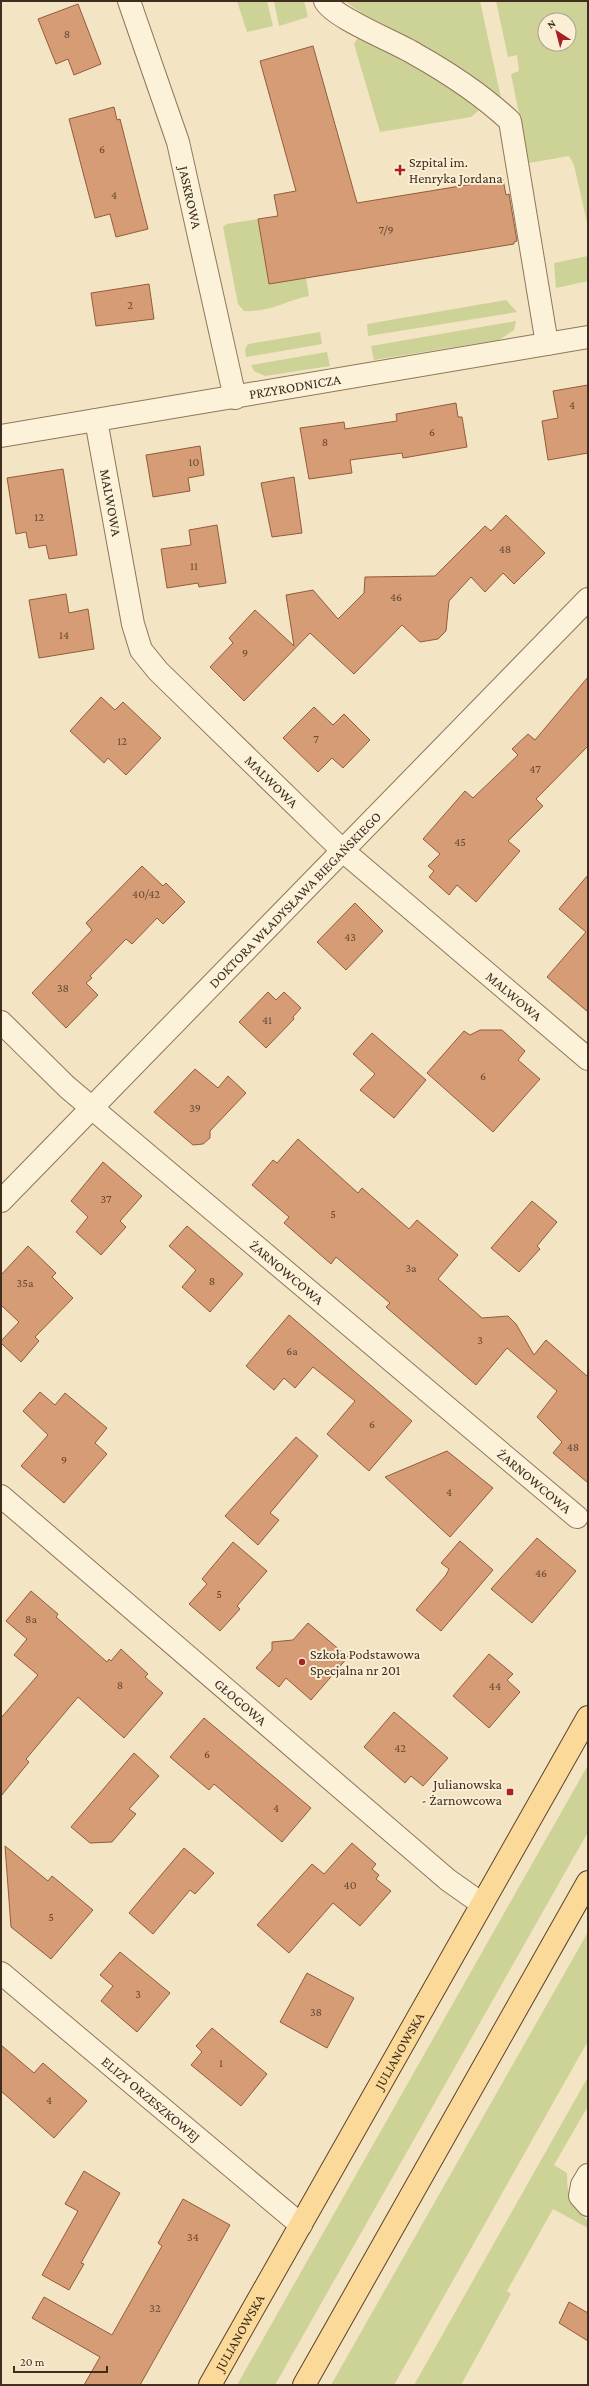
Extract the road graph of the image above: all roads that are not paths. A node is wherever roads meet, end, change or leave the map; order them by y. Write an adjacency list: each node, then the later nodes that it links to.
1 (129, 1): 5 (street, JASKROWA)
2 (325, 1): 4 (street)
3 (588, 337): 4 (street, PRZYRODNICZA)
4 (547, 344): 5 (street, PRZYRODNICZA)
5 (235, 398): 6 (street, PRZYRODNICZA)
6 (96, 420): 7 (street, PRZYRODNICZA); 9 (street, MALWOWA)
7 (1, 436)
8 (588, 599): 9 (street, DOKTORA WŁADYSŁAWA BIEGAŃSKIEGO)
9 (342, 850): 11 (street, MALWOWA); 12 (street, DOKTORA WŁADYSŁAWA BIEGAŃSKIEGO)
10 (1, 1022): 12 (street, ŻARNOWCOWA)
11 (588, 1059)
12 (92, 1107): 13 (street, DOKTORA WŁADYSŁAWA BIEGAŃSKIEGO); 15 (street, ŻARNOWCOWA)
13 (1, 1200)
14 (1, 1496): 18 (street, GŁOGOWA)
15 (577, 1517)
16 (588, 1716): 18 (main road, JULIANOWSKA)
17 (588, 1882): 24 (main road)
18 (482, 1904): 22 (main road, JULIANOWSKA)
19 (1, 1973): 22 (street, ELIZY ORZESZKOWEJ)
20 (588, 2175): 21 (street)
21 (588, 2205)
22 (301, 2225): 23 (main road, JULIANOWSKA)
23 (210, 2385)
24 (304, 2385)

